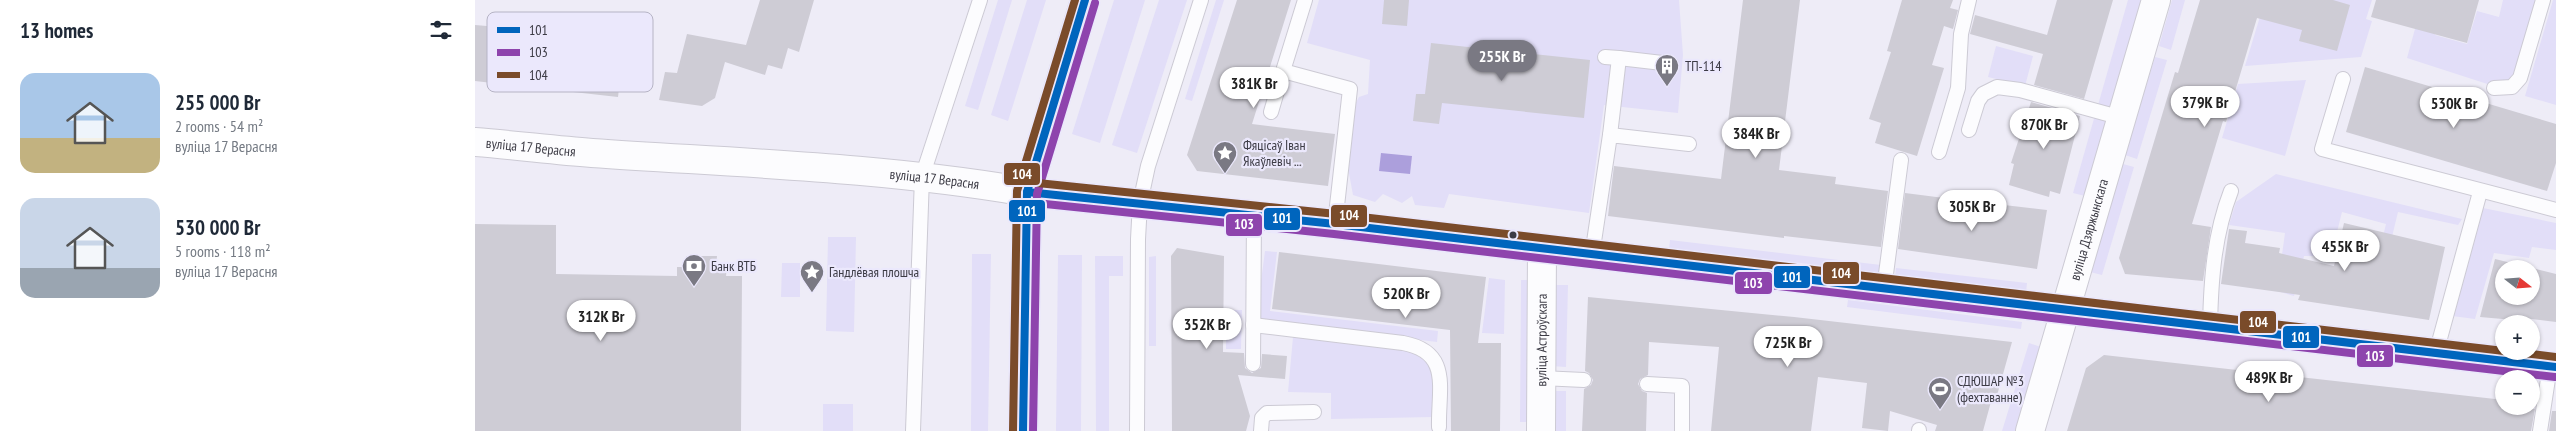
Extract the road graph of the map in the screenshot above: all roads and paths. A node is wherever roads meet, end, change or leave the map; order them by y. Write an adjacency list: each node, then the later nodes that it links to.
1 (980, 0): 20 (lane)
2 (1085, 0): 22 (main road)
3 (1201, 0): 24 (lane)
4 (1305, 0): 9 (lane)
5 (1969, 0): 18 (lane)
6 (2156, 0): 13 (main road, вуліца Дзяржынскага)
7 (2543, 0): 11 (lane)
8 (1671, 64): 15 (lane)
9 (1283, 71): 12 (lane); 27 (lane)
10 (2343, 79): 23 (lane)
11 (2494, 88)
12 (1271, 112)
13 (2122, 118): 14 (lane); 31 (main road, вуліца Дзяржынскага)
14 (1969, 130)
15 (1611, 135): 17 (lane); 29 (lane)
16 (475, 142): 20 (main road, вуліца 17 Верасня)
17 (1689, 144)
18 (1939, 152)
19 (1901, 160): 30 (lane)
20 (922, 177): 22 (main road, вуліца 17 Верасня); 42 (lane)
21 (2231, 190): 33 (lane)
22 (1027, 192): 24 (main road, вуліца 17 Верасня); 43 (main road)
23 (2480, 192): 25 (lane); 34 (lane)
24 (1140, 203): 26 (main road, вуліца 17 Верасня); 44 (lane)
25 (2556, 210)
26 (1255, 215): 27 (main road, вуліца 17 Верасня); 32 (lane)
27 (1335, 224): 28 (main road, вуліца 17 Верасня)
28 (1542, 248): 29 (main road, вуліца 17 Верасня); 37 (main road, вуліца Астроўскага)
29 (1592, 255): 30 (main road, вуліца 17 Верасня)
30 (1884, 289): 31 (main road, вуліца 17 Верасня)
31 (2067, 309): 33 (main road, вуліца 17 Верасня); 48 (main road, вуліца Дзяржынскага)
32 (1253, 325): 35 (lane); 41 (lane)
33 (2210, 326): 34 (main road, вуліца 17 Верасня)
34 (2436, 353): 36 (main road, вуліца 17 Верасня)
35 (1253, 364)
36 (2553, 367): 49 (lane)
37 (1541, 378): 38 (lane); 46 (main road, вуліца Астроўскага)
38 (1584, 380)
39 (1647, 384): 47 (lane)
40 (1313, 412): 45 (lane)
41 (1439, 427)
42 (913, 431)
43 (1023, 431)
44 (1137, 431)
45 (1261, 431)
46 (1541, 431)
47 (1682, 431)
48 (2030, 431)
49 (2540, 431)

